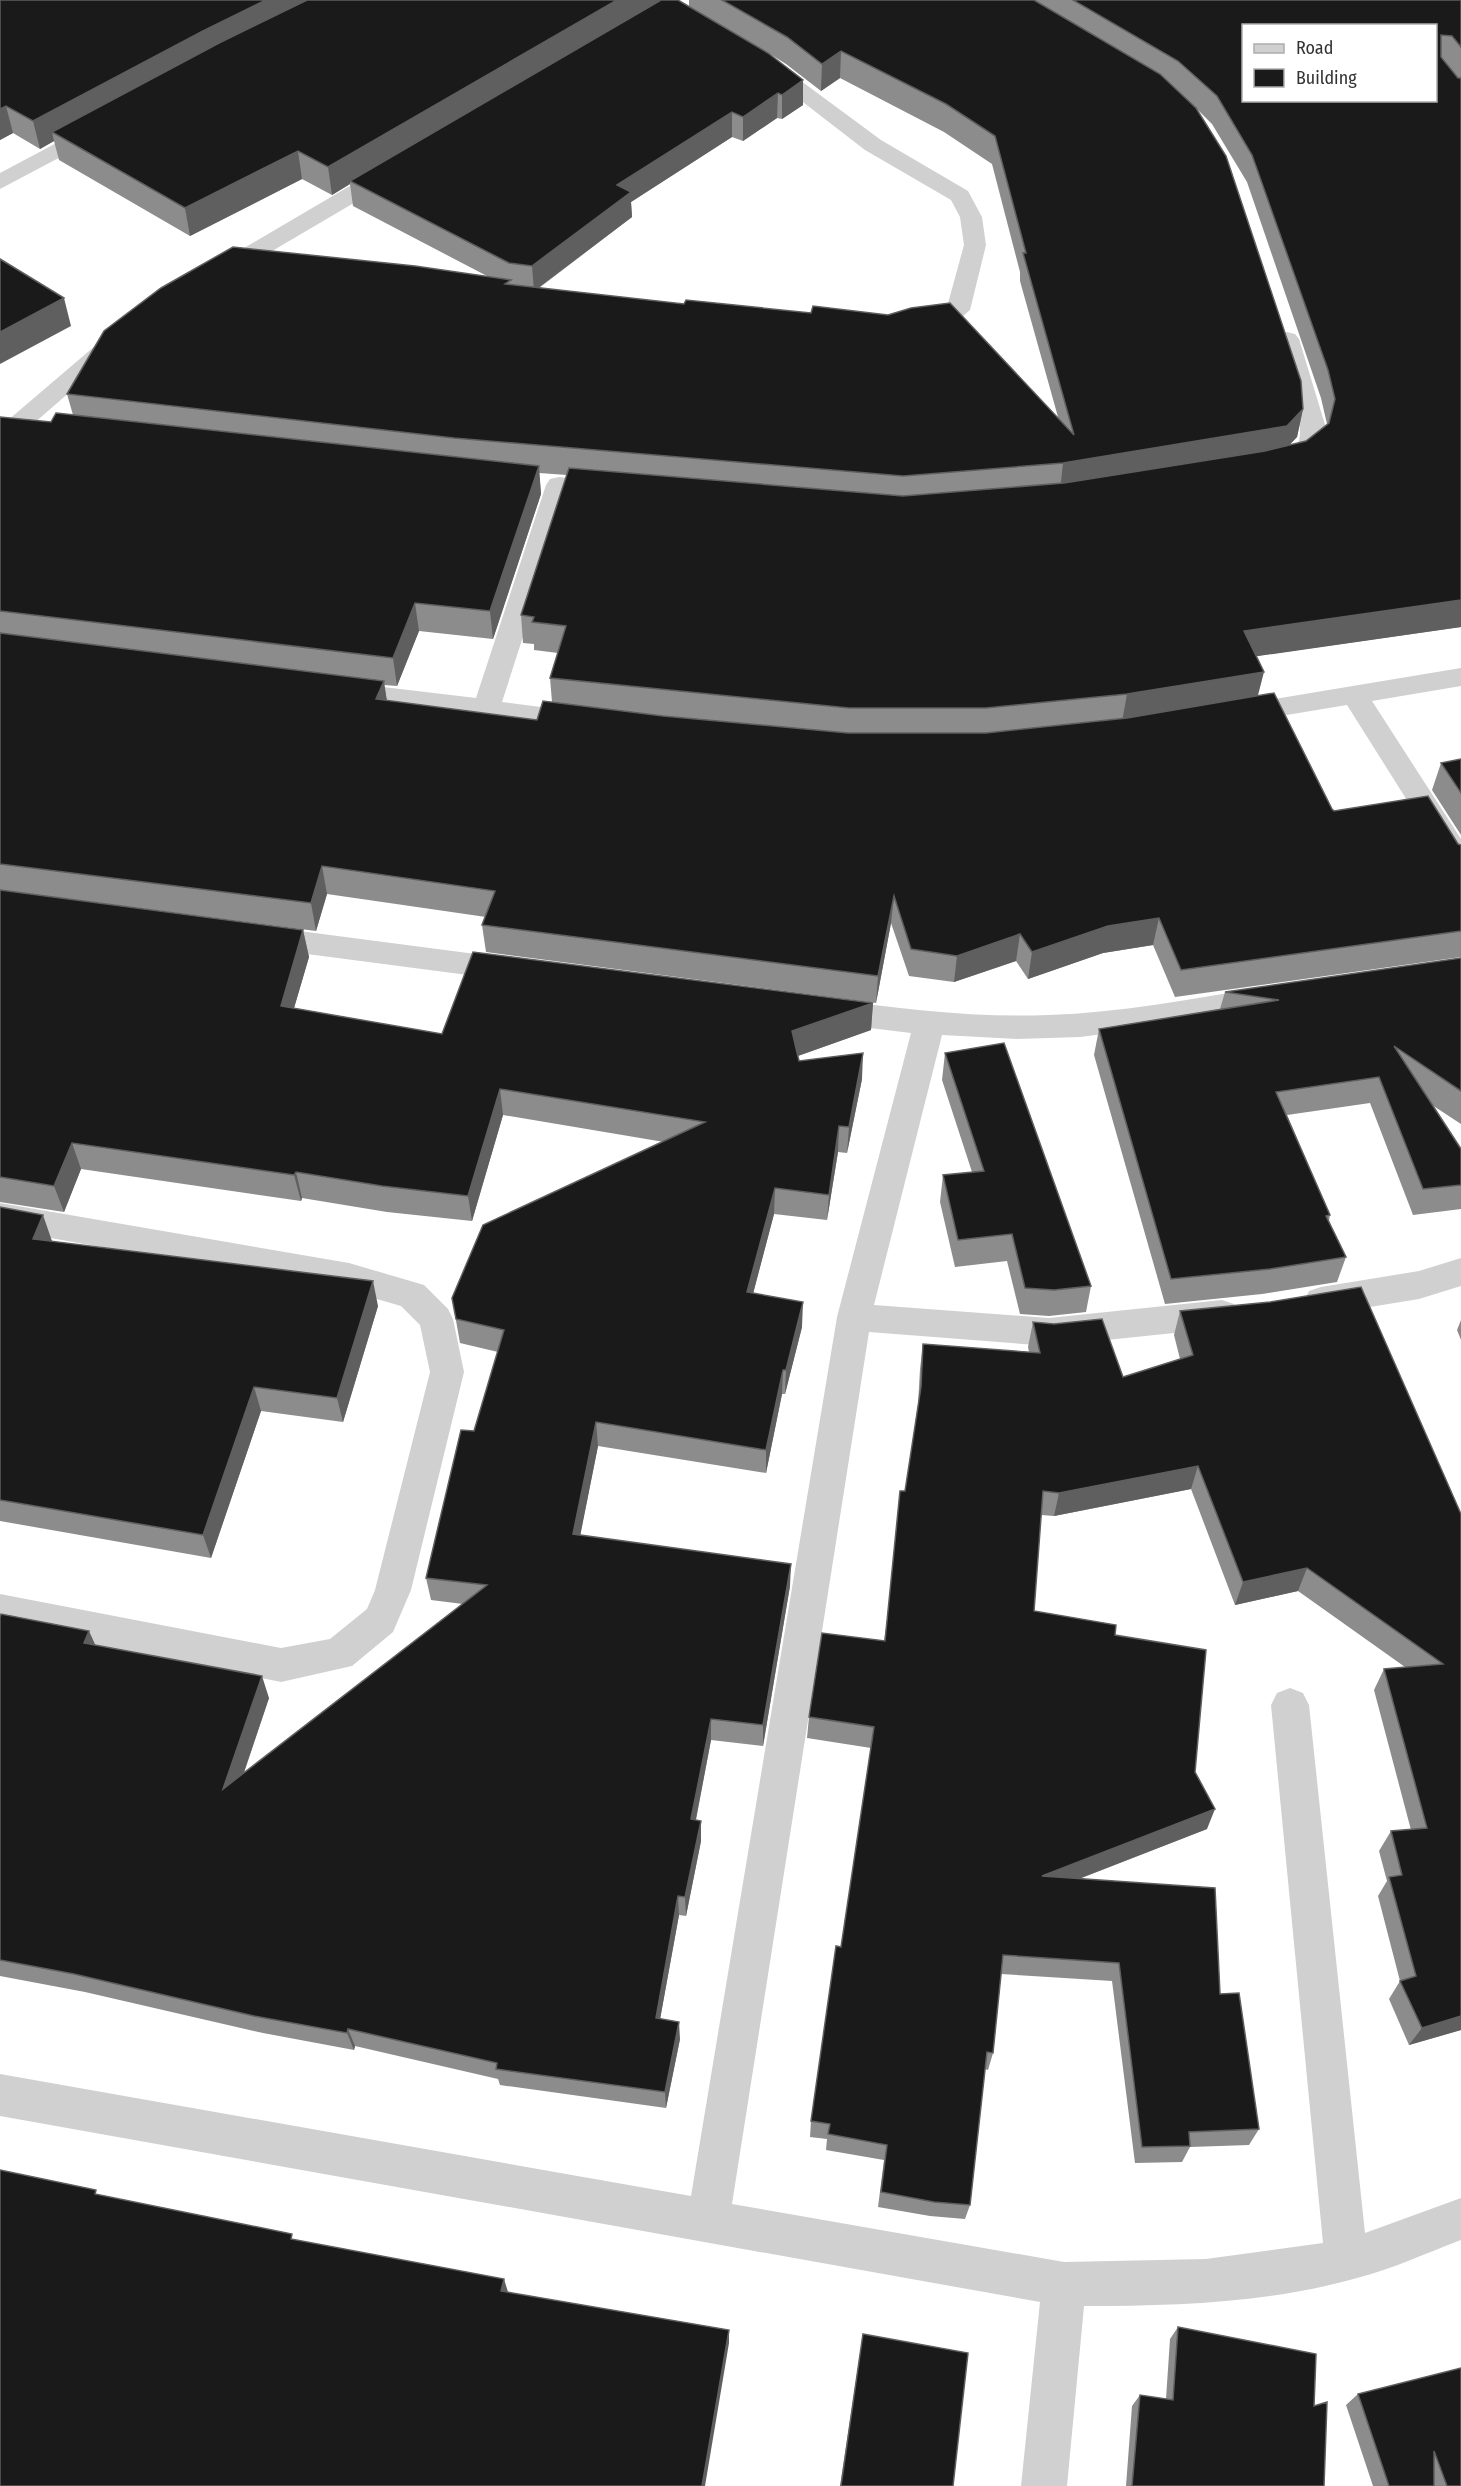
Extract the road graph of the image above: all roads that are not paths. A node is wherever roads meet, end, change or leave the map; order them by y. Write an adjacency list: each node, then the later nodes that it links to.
1 (748, 53): 9 (street)
2 (113, 120): 4 (street)
3 (405, 163): 5 (street)
4 (0, 182)
5 (242, 259): 6 (street); 7 (street)
6 (276, 264)
7 (204, 281)
8 (1278, 312): 13 (street)
9 (891, 326)
10 (131, 328): 11 (street)
11 (8, 425): 12 (street)
12 (51, 430)
13 (1259, 469)
14 (629, 491): 18 (street)
15 (1461, 677): 17 (street)
16 (320, 688): 18 (street)
17 (1354, 694): 19 (street); 21 (street)
18 (486, 708): 20 (street)
19 (1215, 718)
20 (605, 724)
21 (1461, 863)
22 (235, 934): 23 (street)
23 (541, 974)
24 (1299, 993): 26 (street)
25 (800, 1007): 26 (street)
26 (929, 1024): 31 (street)
27 (0, 1216): 32 (street)
28 (1461, 1272): 29 (street)
29 (1296, 1305)
30 (1250, 1311): 31 (street)
31 (854, 1317): 36 (street)
32 (0, 1610)
33 (1290, 1706): 37 (street)
34 (0, 2095): 36 (street)
35 (1461, 2219): 37 (street)
36 (708, 2220): 38 (street)
37 (1346, 2260): 38 (street)
38 (1064, 2284): 39 (street)
39 (1044, 2486)

